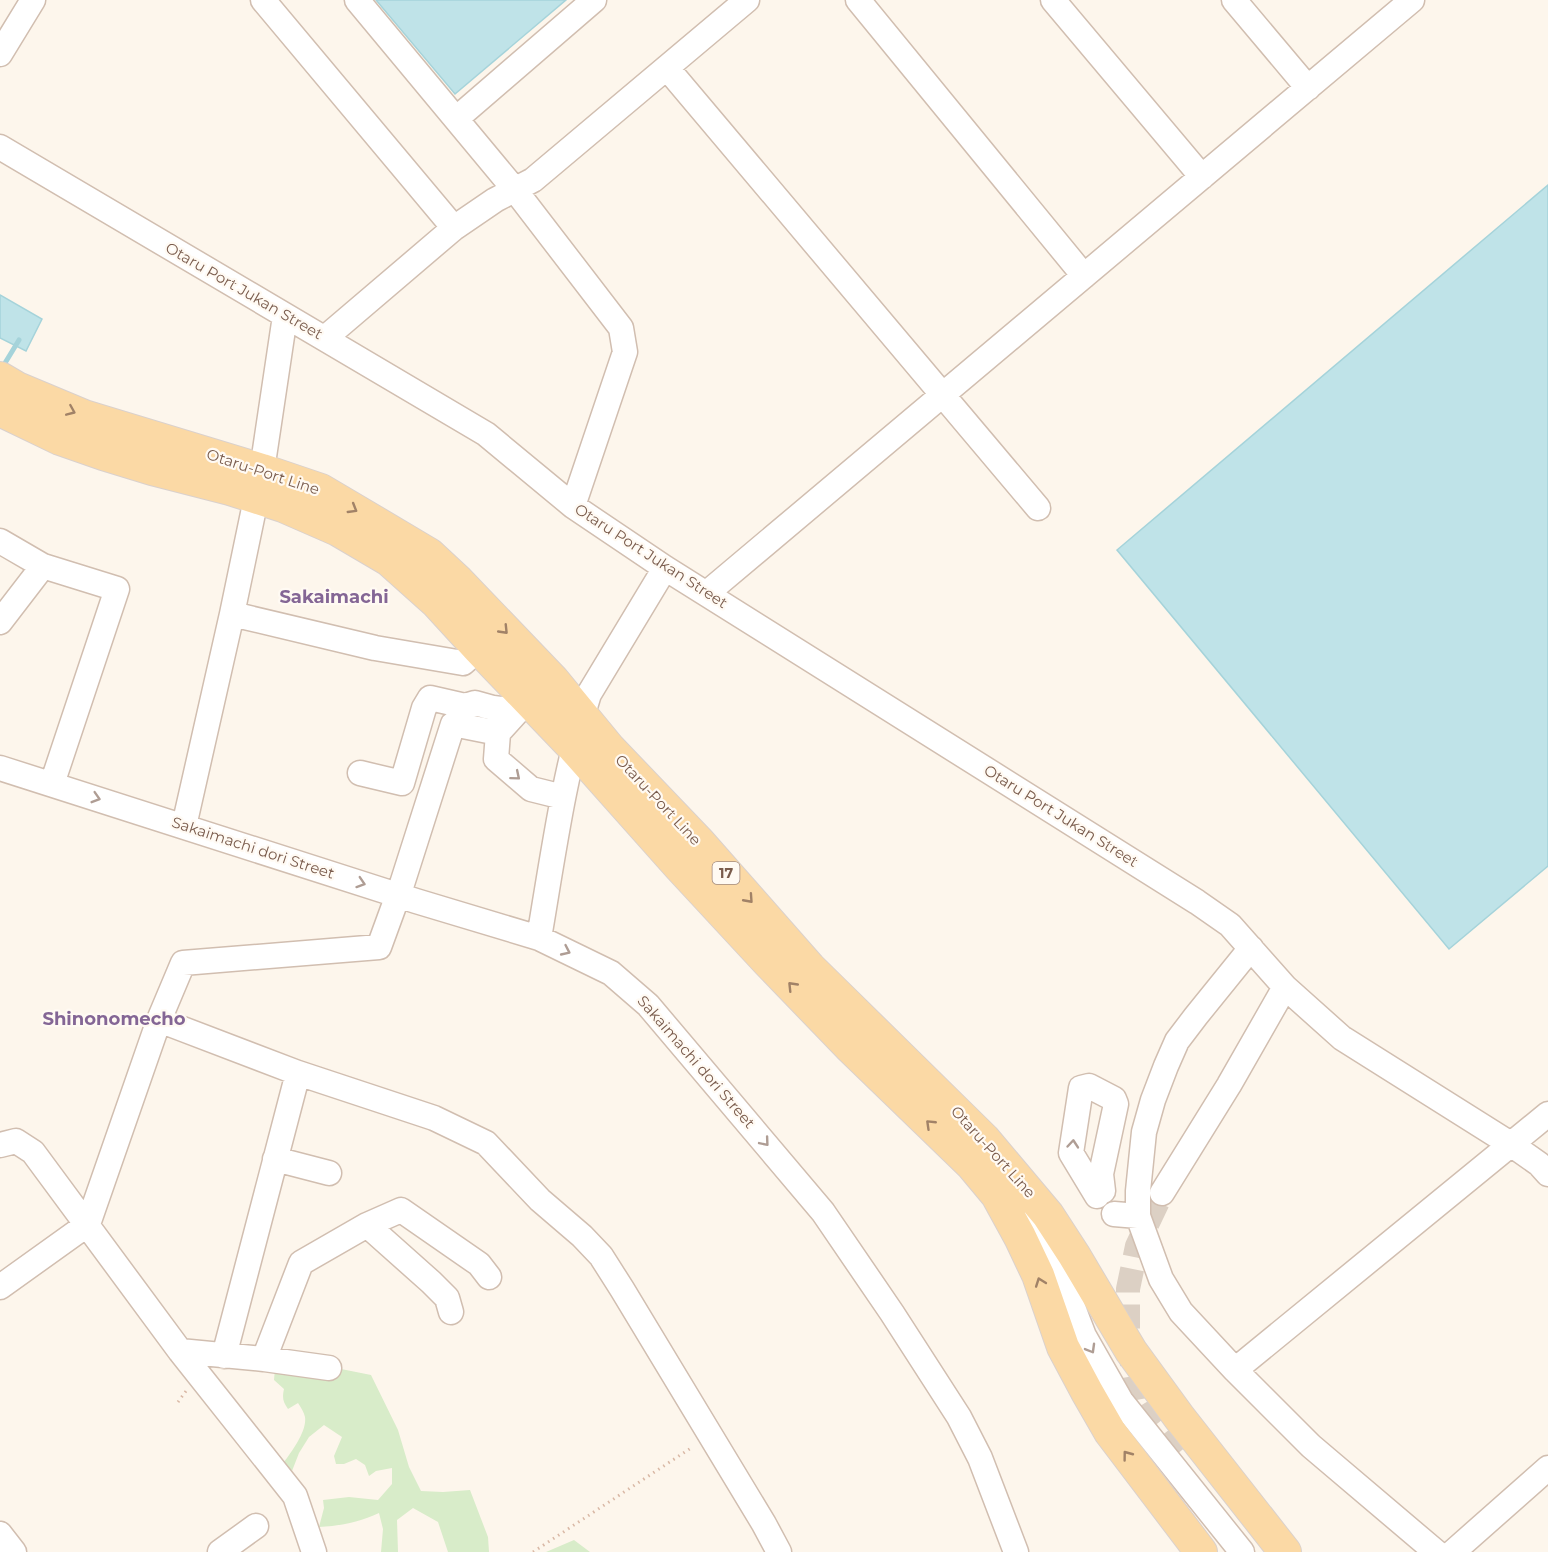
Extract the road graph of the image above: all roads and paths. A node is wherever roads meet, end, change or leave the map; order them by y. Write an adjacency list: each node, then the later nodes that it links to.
1 (33, 0): 10 (street)
2 (263, 0): 17 (street)
3 (357, 0): 13 (street)
4 (594, 0): 13 (street)
5 (747, 0): 11 (street)
6 (858, 0): 18 (street)
7 (1053, 0): 15 (street)
8 (1234, 0): 12 (street)
9 (1412, 0): 12 (street)
10 (0, 54)
11 (667, 68): 16 (street); 22 (street)
12 (1308, 88): 15 (street)
13 (456, 119): 16 (street)
14 (0, 147): 19 (street, Otaru Port Jukan Street)
15 (1202, 177): 18 (street)
16 (515, 190): 17 (street); 24 (street)
17 (454, 228): 20 (street)
18 (1084, 276): 22 (street)
19 (285, 316): 20 (street, Otaru Port Jukan Street); 23 (street)
20 (325, 338): 24 (street, Otaru Port Jukan Street)
21 (6, 392): 23 (main road, Otaru-Port Line / 17)
22 (942, 395): 25 (street); 29 (street)
23 (259, 484): 30 (street); 32 (main road, Otaru-Port Line / 17); 34 (main road, Otaru-Port Line / 17, one-way to 34)
24 (573, 506): 28 (street, Otaru Port Jukan Street)
25 (1038, 508)
26 (0, 542): 27 (street)
27 (43, 566): 31 (street); 39 (street)
28 (665, 568): 29 (street, Otaru Port Jukan Street); 34 (street)
29 (707, 593): 44 (street, Otaru Port Jukan Street)
30 (232, 614): 32 (street); 41 (street)
31 (0, 622)
32 (479, 649): 33 (main road, Otaru-Port Line / 17)
33 (522, 706): 35 (street); 36 (main road, Otaru-Port Line / 17); 38 (street)
34 (582, 715): 36 (street); 55 (main road, Otaru-Port Line / 17, one-way to 55)
35 (498, 733): 40 (street, one-way to 40); 42 (street)
36 (574, 748): 40 (street); 72 (main road, Otaru-Port Line / 17, one-way to 36)
37 (0, 768): 39 (street, Sakaimachi dori Street)
38 (360, 773)
39 (52, 784): 41 (street, Sakaimachi dori Street, one-way to 41)
40 (563, 797): 43 (street)
41 (184, 826): 42 (street, Sakaimachi dori Street, one-way to 42)
42 (398, 895): 43 (street, Sakaimachi dori Street); 46 (street)
43 (539, 938): 78 (street, Sakaimachi dori Street, one-way to 78)
44 (1251, 948): 45 (street, Otaru Port Jukan Street); 65 (street)
45 (1285, 987): 50 (street, Otaru Port Jukan Street); 54 (street)
46 (159, 1020): 47 (street); 56 (street)
47 (298, 1072): 51 (street); 66 (street)
48 (1548, 1114): 50 (street)
49 (0, 1145): 56 (street)
50 (1512, 1145): 53 (street, Otaru Port Jukan Street); 65 (street)
51 (274, 1159): 52 (street); 62 (street)
52 (329, 1173)
53 (1548, 1174)
54 (1162, 1193)
55 (1034, 1197): 79 (street, one-way to 79); 81 (main road, Otaru-Port Line / 17)
56 (88, 1224): 59 (street); 61 (street)
57 (367, 1226): 58 (street); 60 (street); 63 (street)
58 (489, 1277)
59 (0, 1287)
60 (452, 1312)
61 (180, 1352): 62 (street); 75 (street)
62 (224, 1356): 63 (street)
63 (264, 1359): 64 (street)
64 (329, 1368)
65 (1235, 1370): 82 (street)
66 (700, 1442): 76 (path); 77 (street)
67 (1184, 1454): 80 (street)
68 (1548, 1468): 83 (street)
69 (1162, 1472): 72 (street)
70 (256, 1526): 74 (street)
71 (0, 1534): 73 (street)
72 (1205, 1551)
73 (14, 1552)
74 (220, 1552)
75 (314, 1552)
76 (533, 1552)
77 (779, 1552)
78 (1016, 1552)
79 (1242, 1552)
80 (1260, 1552)
81 (1285, 1552)
82 (1436, 1552)
83 (1453, 1552)

